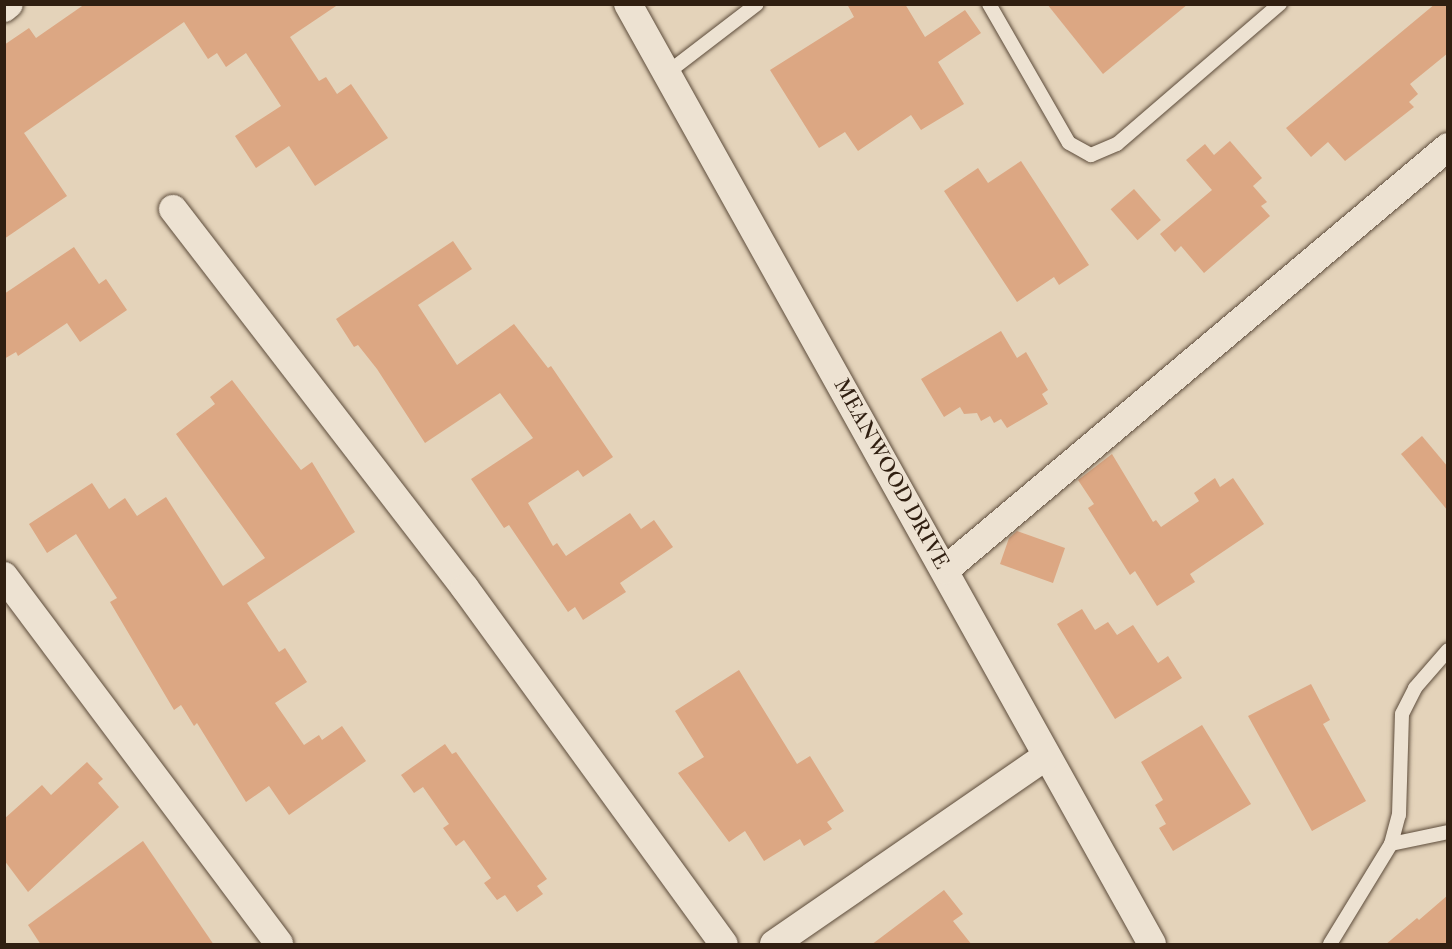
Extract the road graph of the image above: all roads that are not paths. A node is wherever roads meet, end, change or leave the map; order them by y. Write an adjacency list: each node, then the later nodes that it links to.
1 (9, 4): 6 (street)
2 (628, 4): 7 (street, MEANWOOD DRIVE)
3 (757, 4): 7 (lane)
4 (989, 4): 5 (lane)
5 (1280, 4)
6 (4, 8)
7 (667, 73): 10 (street, MEANWOOD DRIVE)
8 (1448, 147): 10 (street)
9 (173, 209): 17 (street)
10 (945, 570): 13 (street, MEANWOOD DRIVE)
11 (4, 576): 16 (street)
12 (1448, 650): 15 (lane)
13 (1047, 756): 18 (street); 19 (street, MEANWOOD DRIVE)
14 (1448, 832): 15 (lane)
15 (1391, 844): 20 (lane)
16 (279, 945)
17 (724, 945)
18 (774, 945)
19 (1152, 945)
20 (1330, 945)

